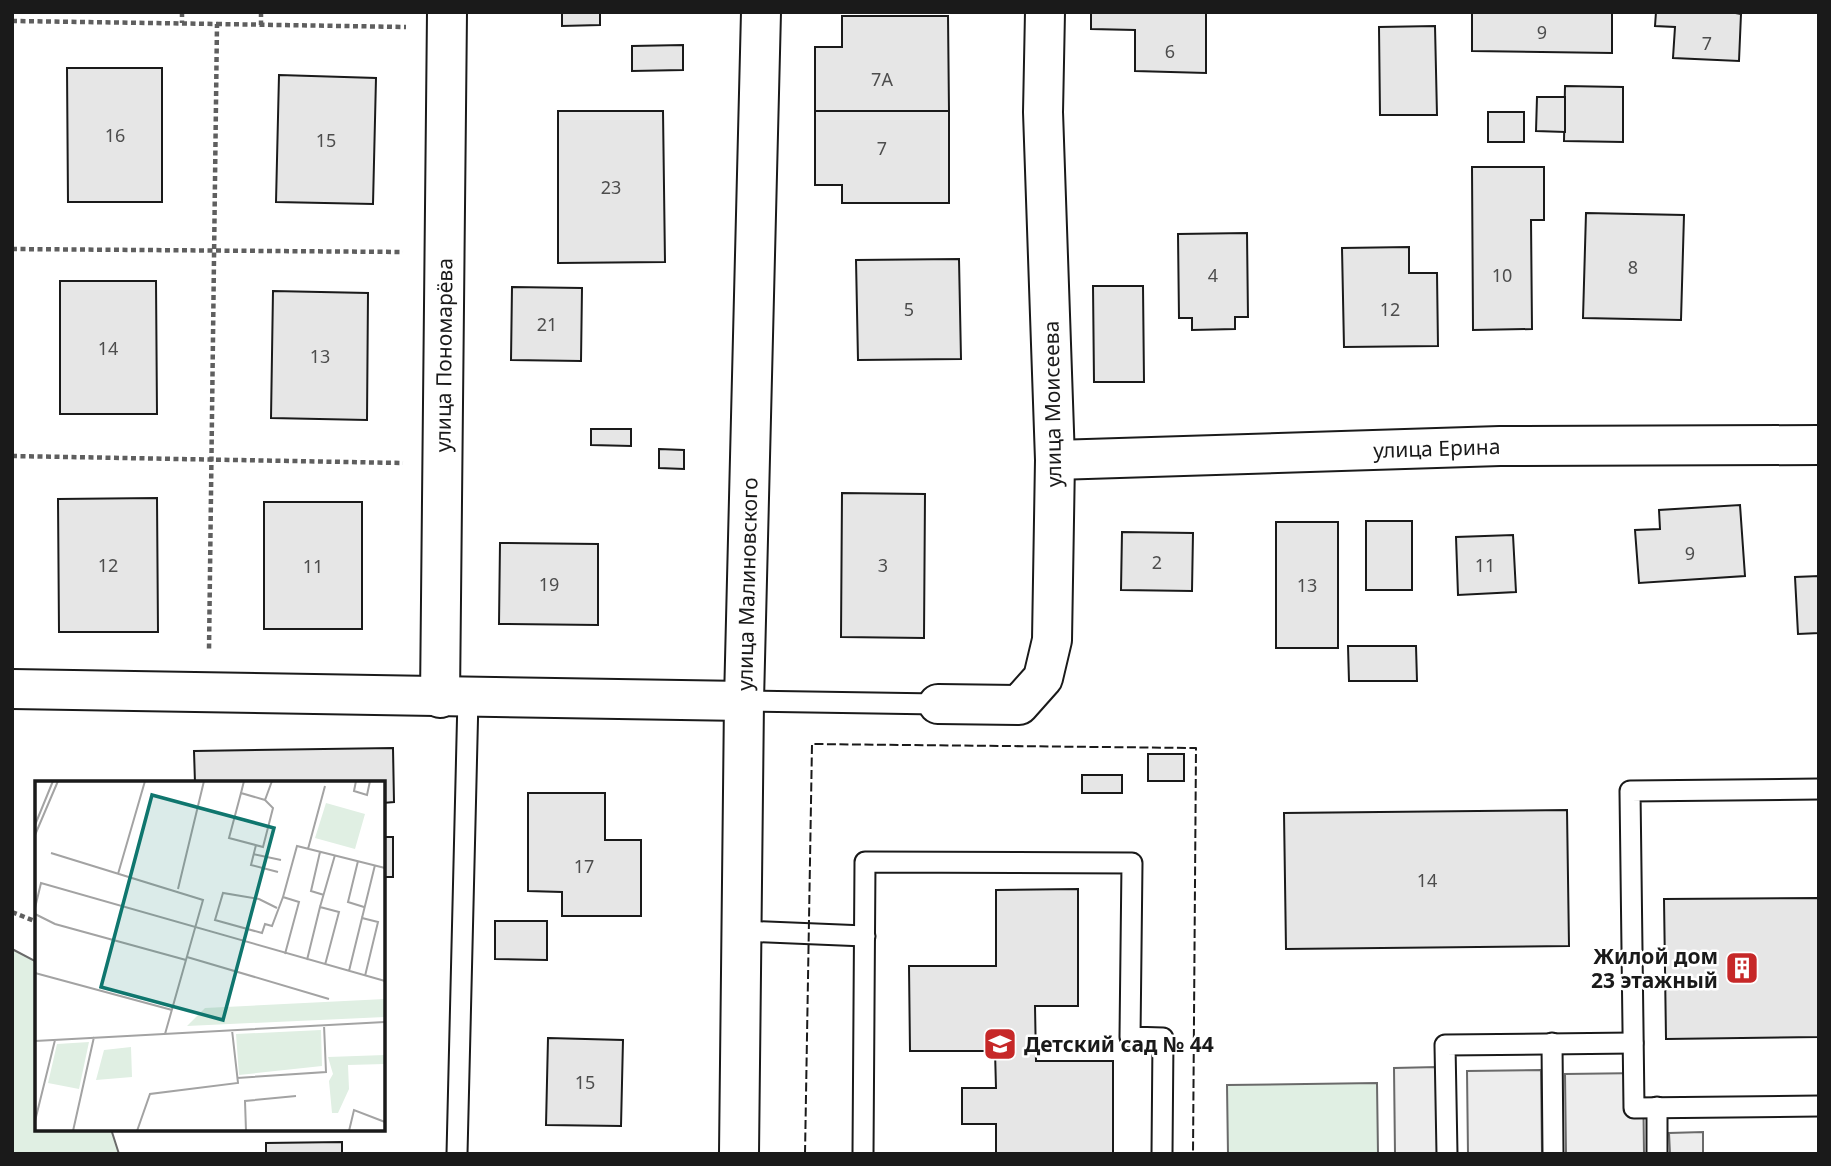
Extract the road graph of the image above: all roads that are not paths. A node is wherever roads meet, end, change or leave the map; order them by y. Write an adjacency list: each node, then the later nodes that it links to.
1 (761, 12): 8 (street, улица Малиновского)
2 (1045, 12): 5 (street, улица Моисеева)
3 (447, 20): 7 (street, улица Пономарёва)
4 (1819, 445): 5 (street, улица Ерина)
5 (1055, 460): 9 (street, улица Моисеева)
6 (12, 689): 7 (street)
7 (454, 698): 8 (street); 17 (lane)
8 (744, 701): 9 (lane); 11 (street, улица Малиновского)
9 (938, 704)
10 (1819, 789): 13 (lane)
11 (741, 931): 12 (lane); 18 (street, улица Малиновского)
12 (865, 936): 19 (lane); 20 (lane)
13 (1633, 1042): 14 (lane); 16 (lane)
14 (1552, 1043): 21 (lane); 22 (lane)
15 (1819, 1106): 16 (lane)
16 (1657, 1107): 23 (lane)
17 (457, 1154)
18 (740, 1154)
19 (863, 1154)
20 (1162, 1154)
21 (1447, 1154)
22 (1553, 1154)
23 (1657, 1154)

